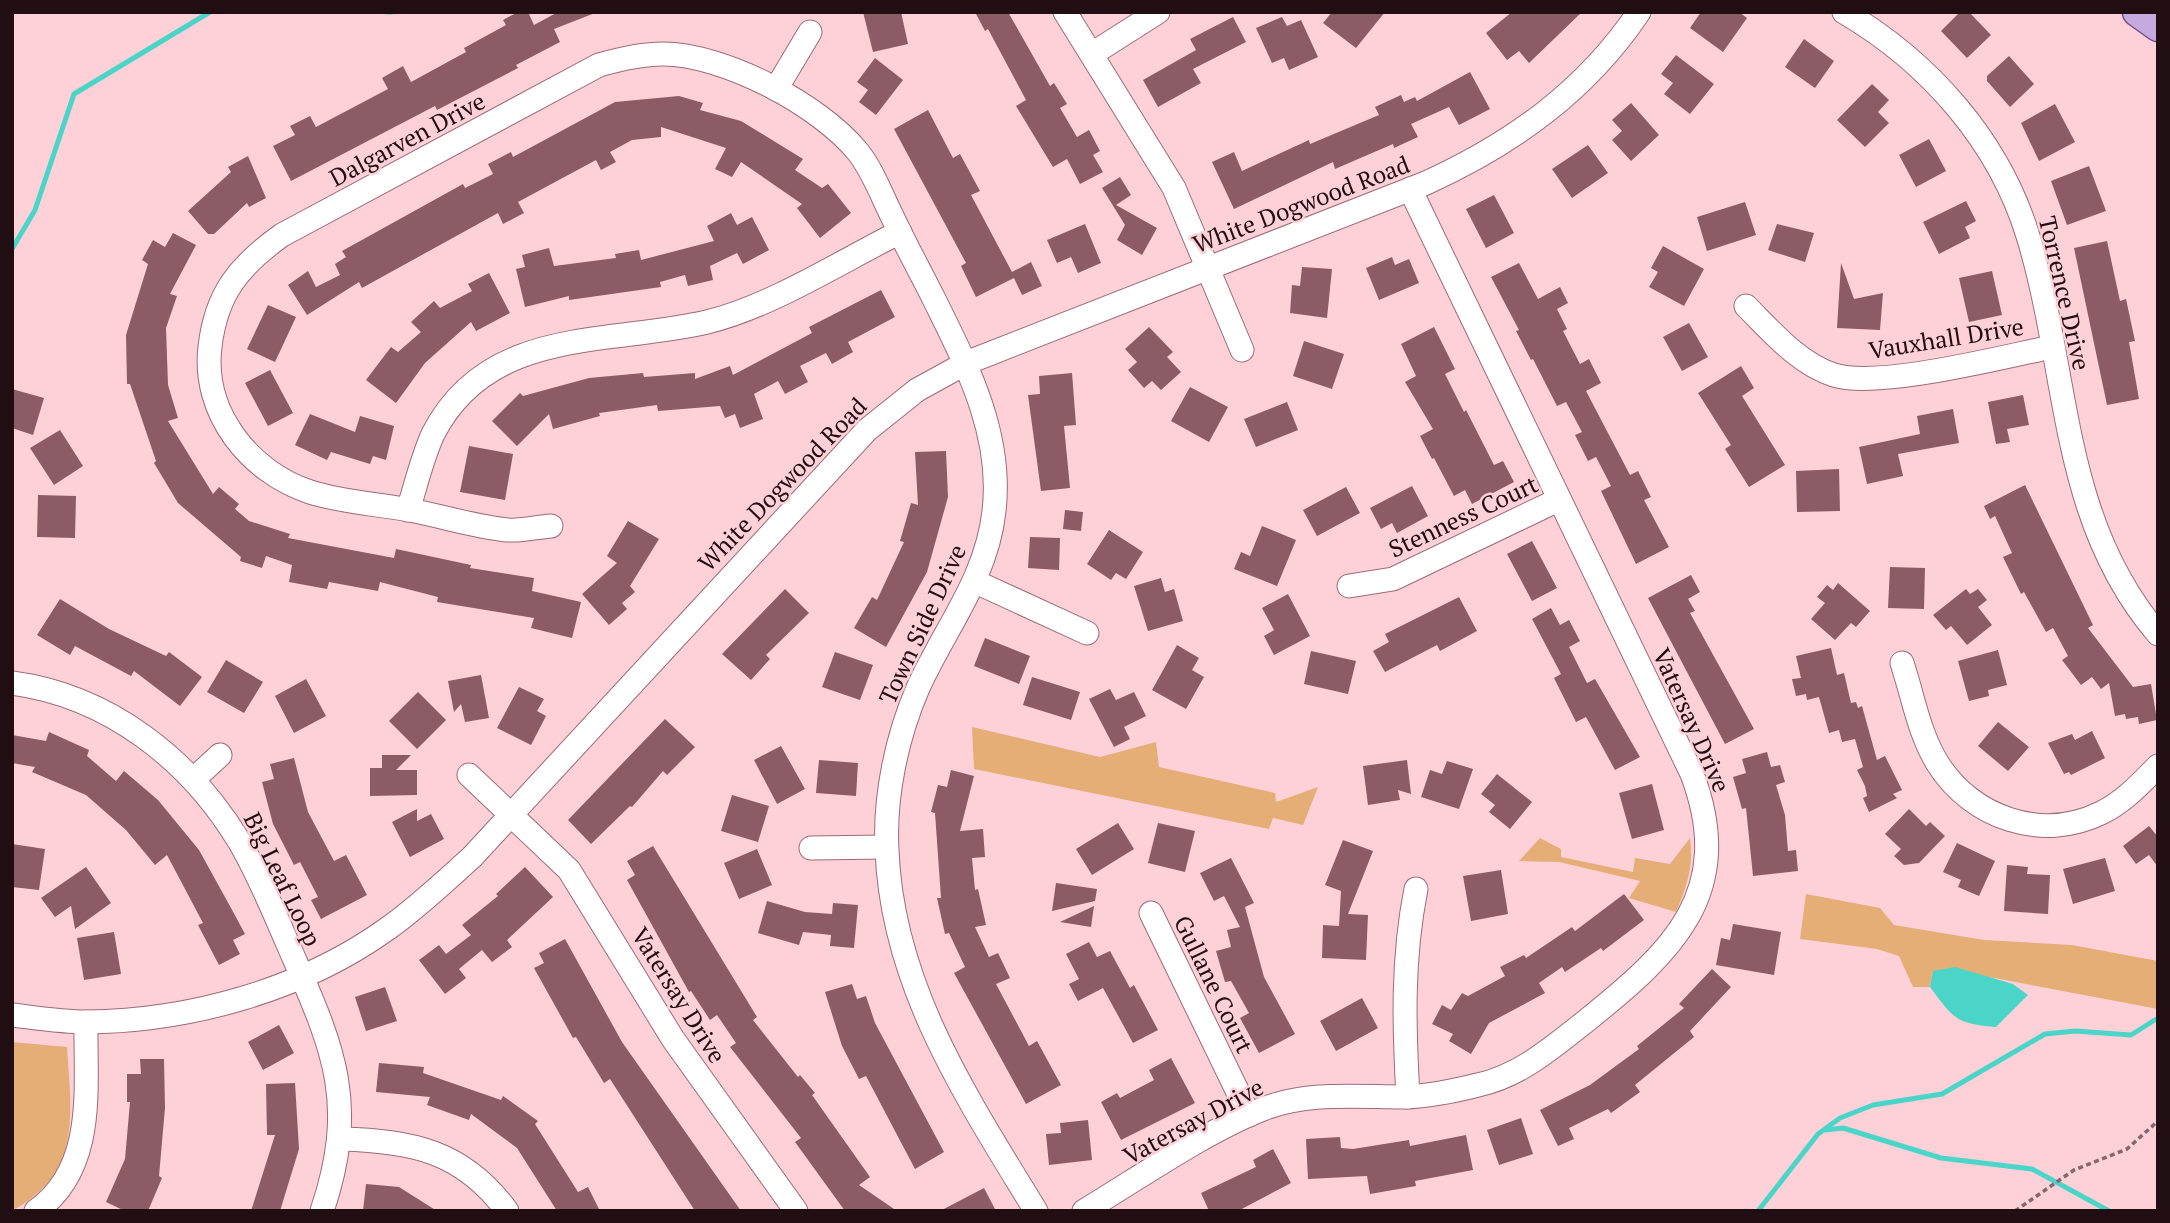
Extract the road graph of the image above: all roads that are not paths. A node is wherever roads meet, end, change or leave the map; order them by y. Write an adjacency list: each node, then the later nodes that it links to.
1 (1065, 12): 8 (street)
2 (1158, 12): 8 (street)
3 (1639, 12): 10 (street, White Dogwood Road)
4 (1844, 12): 14 (street, Torrence Drive)
5 (2137, 12): 6 (main road)
6 (2158, 27)
7 (810, 32): 9 (street)
8 (1092, 54): 12 (street)
9 (776, 89): 11 (street, Dalgarven Drive); 18 (street, Dalgarven Drive)
10 (1410, 189): 12 (street, White Dogwood Road); 17 (street, Vatersay Drive)
11 (900, 232): 16 (street, Dalgarven Drive); 18 (street)
12 (1210, 268): 15 (street); 16 (street, White Dogwood Road)
13 (1746, 306): 14 (street, Vauxhall Drive)
14 (2052, 347): 23 (street, Torrence Drive)
15 (1242, 350)
16 (966, 363): 20 (street, Town Side Drive); 30 (street, White Dogwood Road)
17 (1558, 500): 21 (street, Stenness Court); 38 (street, Vatersay Drive)
18 (408, 510): 19 (street, Dalgarven Drive)
19 (551, 526)
20 (976, 582): 22 (street); 31 (street, Town Side Drive)
21 (1349, 586)
22 (1087, 633)
23 (2158, 634)
24 (1902, 663): 27 (street)
25 (12, 683): 29 (street, Big Leaf Loop)
26 (220, 755): 29 (street)
27 (2158, 766)
28 (469, 775): 30 (street, Vatersay Drive)
29 (194, 779): 35 (street, Big Leaf Loop)
30 (510, 814): 35 (street, White Dogwood Road); 44 (street, Vatersay Drive)
31 (886, 847): 32 (street); 45 (street, Town Side Drive)
32 (811, 848)
33 (1416, 889): 38 (street)
34 (1150, 913): 39 (street, Gullane Court)
35 (302, 976): 37 (street, White Dogwood Road); 40 (street, Big Leaf Loop)
36 (12, 1015): 37 (street, White Dogwood Road)
37 (86, 1022): 41 (street)
38 (1408, 1097): 39 (street, Vatersay Drive)
39 (1250, 1115): 46 (street, Vatersay Drive)
40 (341, 1139): 42 (street, Big Leaf Loop); 43 (street)
41 (36, 1211)
42 (322, 1211)
43 (507, 1211)
44 (796, 1211)
45 (1036, 1211)
46 (1084, 1211)

